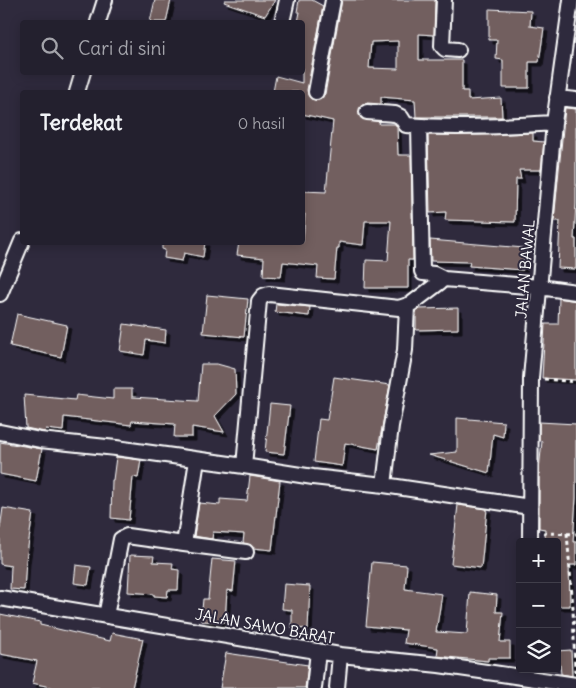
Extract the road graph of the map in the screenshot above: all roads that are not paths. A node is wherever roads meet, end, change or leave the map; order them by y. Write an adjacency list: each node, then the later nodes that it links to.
1 (105, 0): 6 (street)
2 (287, 0): 7 (street)
3 (333, 0): 11 (street)
4 (444, 0): 8 (street)
5 (571, 0): 12 (street, JALAN BAWAL)
6 (99, 20)
7 (282, 20)
8 (458, 50)
9 (81, 75): 10 (street)
10 (77, 90)
11 (316, 92)
12 (558, 98): 13 (street); 15 (street, JALAN BAWAL)
13 (576, 100)
14 (368, 112): 16 (street)
15 (554, 123): 16 (street); 19 (street, JALAN BAWAL)
16 (419, 126): 18 (street)
17 (20, 245): 21 (street)
18 (444, 279): 19 (street); 22 (street)
19 (540, 280): 20 (street); 27 (street, JALAN BAWAL)
20 (576, 292)
21 (0, 294)
22 (407, 306): 25 (street); 26 (street)
23 (0, 432): 24 (street)
24 (197, 460): 25 (street); 29 (street)
25 (244, 466): 26 (street)
26 (384, 485): 27 (street)
27 (521, 506): 28 (street, JALAN BAWAL)
28 (530, 537)
29 (184, 544): 30 (street); 32 (street)
30 (246, 552)
31 (0, 598): 32 (street, JALAN SAWO BARAT)
32 (106, 616): 33 (street, JALAN SAWO BARAT)
33 (318, 651): 34 (street, JALAN SAWO BARAT); 37 (street)
34 (340, 655): 35 (street, JALAN SAWO BARAT); 38 (street)
35 (532, 679): 36 (street, JALAN SAWO BARAT)
36 (576, 685)
37 (314, 688)
38 (337, 688)

